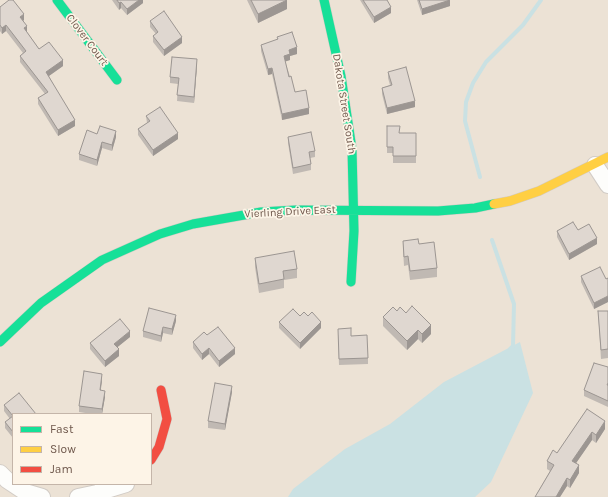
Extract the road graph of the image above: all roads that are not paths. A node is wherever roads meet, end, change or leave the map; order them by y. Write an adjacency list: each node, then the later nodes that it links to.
1 (57, 0): 3 (street, Clover Court)
2 (324, 0): 6 (street, Dakota Street South)
3 (117, 80)
4 (602, 161): 5 (street); 6 (street, Vierling Drive East)
5 (608, 185)
6 (353, 210): 7 (street, Dakota Street South); 8 (street, Vierling Drive East)
7 (351, 282)
8 (0, 342)
9 (161, 390): 10 (street)
10 (152, 458)
11 (0, 473): 12 (street)
12 (12, 483)
13 (14, 485): 15 (street)
14 (123, 485): 16 (street)
15 (42, 497)
16 (78, 497)

